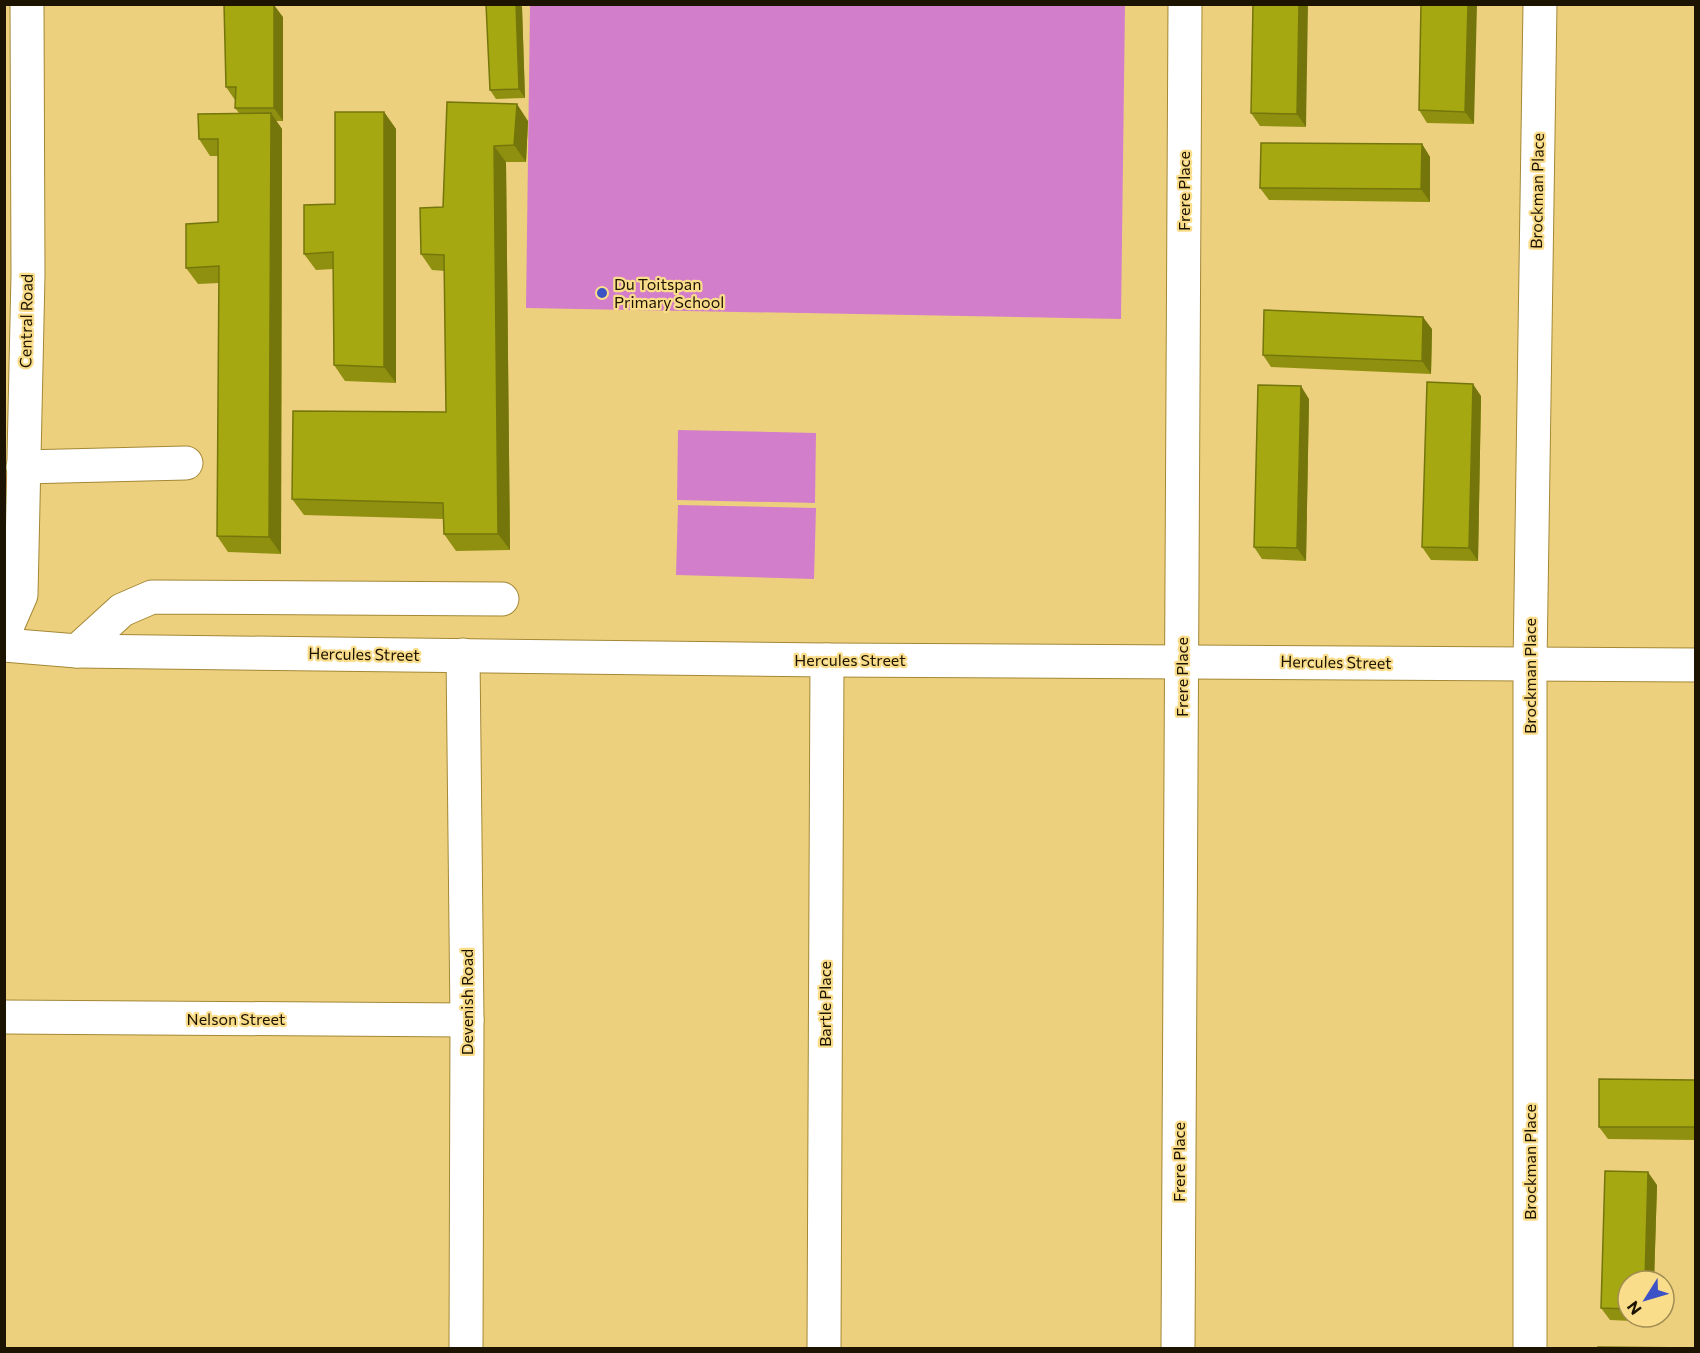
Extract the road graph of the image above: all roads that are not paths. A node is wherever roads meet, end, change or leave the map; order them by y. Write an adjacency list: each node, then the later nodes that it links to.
1 (27, 4): 4 (street, Central Road)
2 (1185, 4): 13 (street, Frere Place)
3 (1540, 4): 14 (street, Brockman Place)
4 (16, 274): 6 (street, Central Road)
5 (186, 463): 6 (street)
6 (23, 467): 8 (street, Central Road)
7 (502, 598): 10 (street)
8 (4, 633)
9 (4, 645): 10 (street, Hercules Street)
10 (77, 651): 11 (street, Hercules Street)
11 (463, 655): 12 (street, Hercules Street); 17 (street, Devenish Road)
12 (827, 660): 13 (street, Hercules Street); 19 (street, Bartle Place)
13 (1182, 661): 14 (street, Hercules Street); 20 (street, Frere Place)
14 (1530, 664): 15 (street, Hercules Street); 21 (street, Brockman Place)
15 (1695, 665)
16 (4, 1017): 17 (street, Nelson Street)
17 (467, 1020): 18 (street, Devenish Road)
18 (466, 1348)
19 (824, 1348)
20 (1178, 1348)
21 (1530, 1348)

